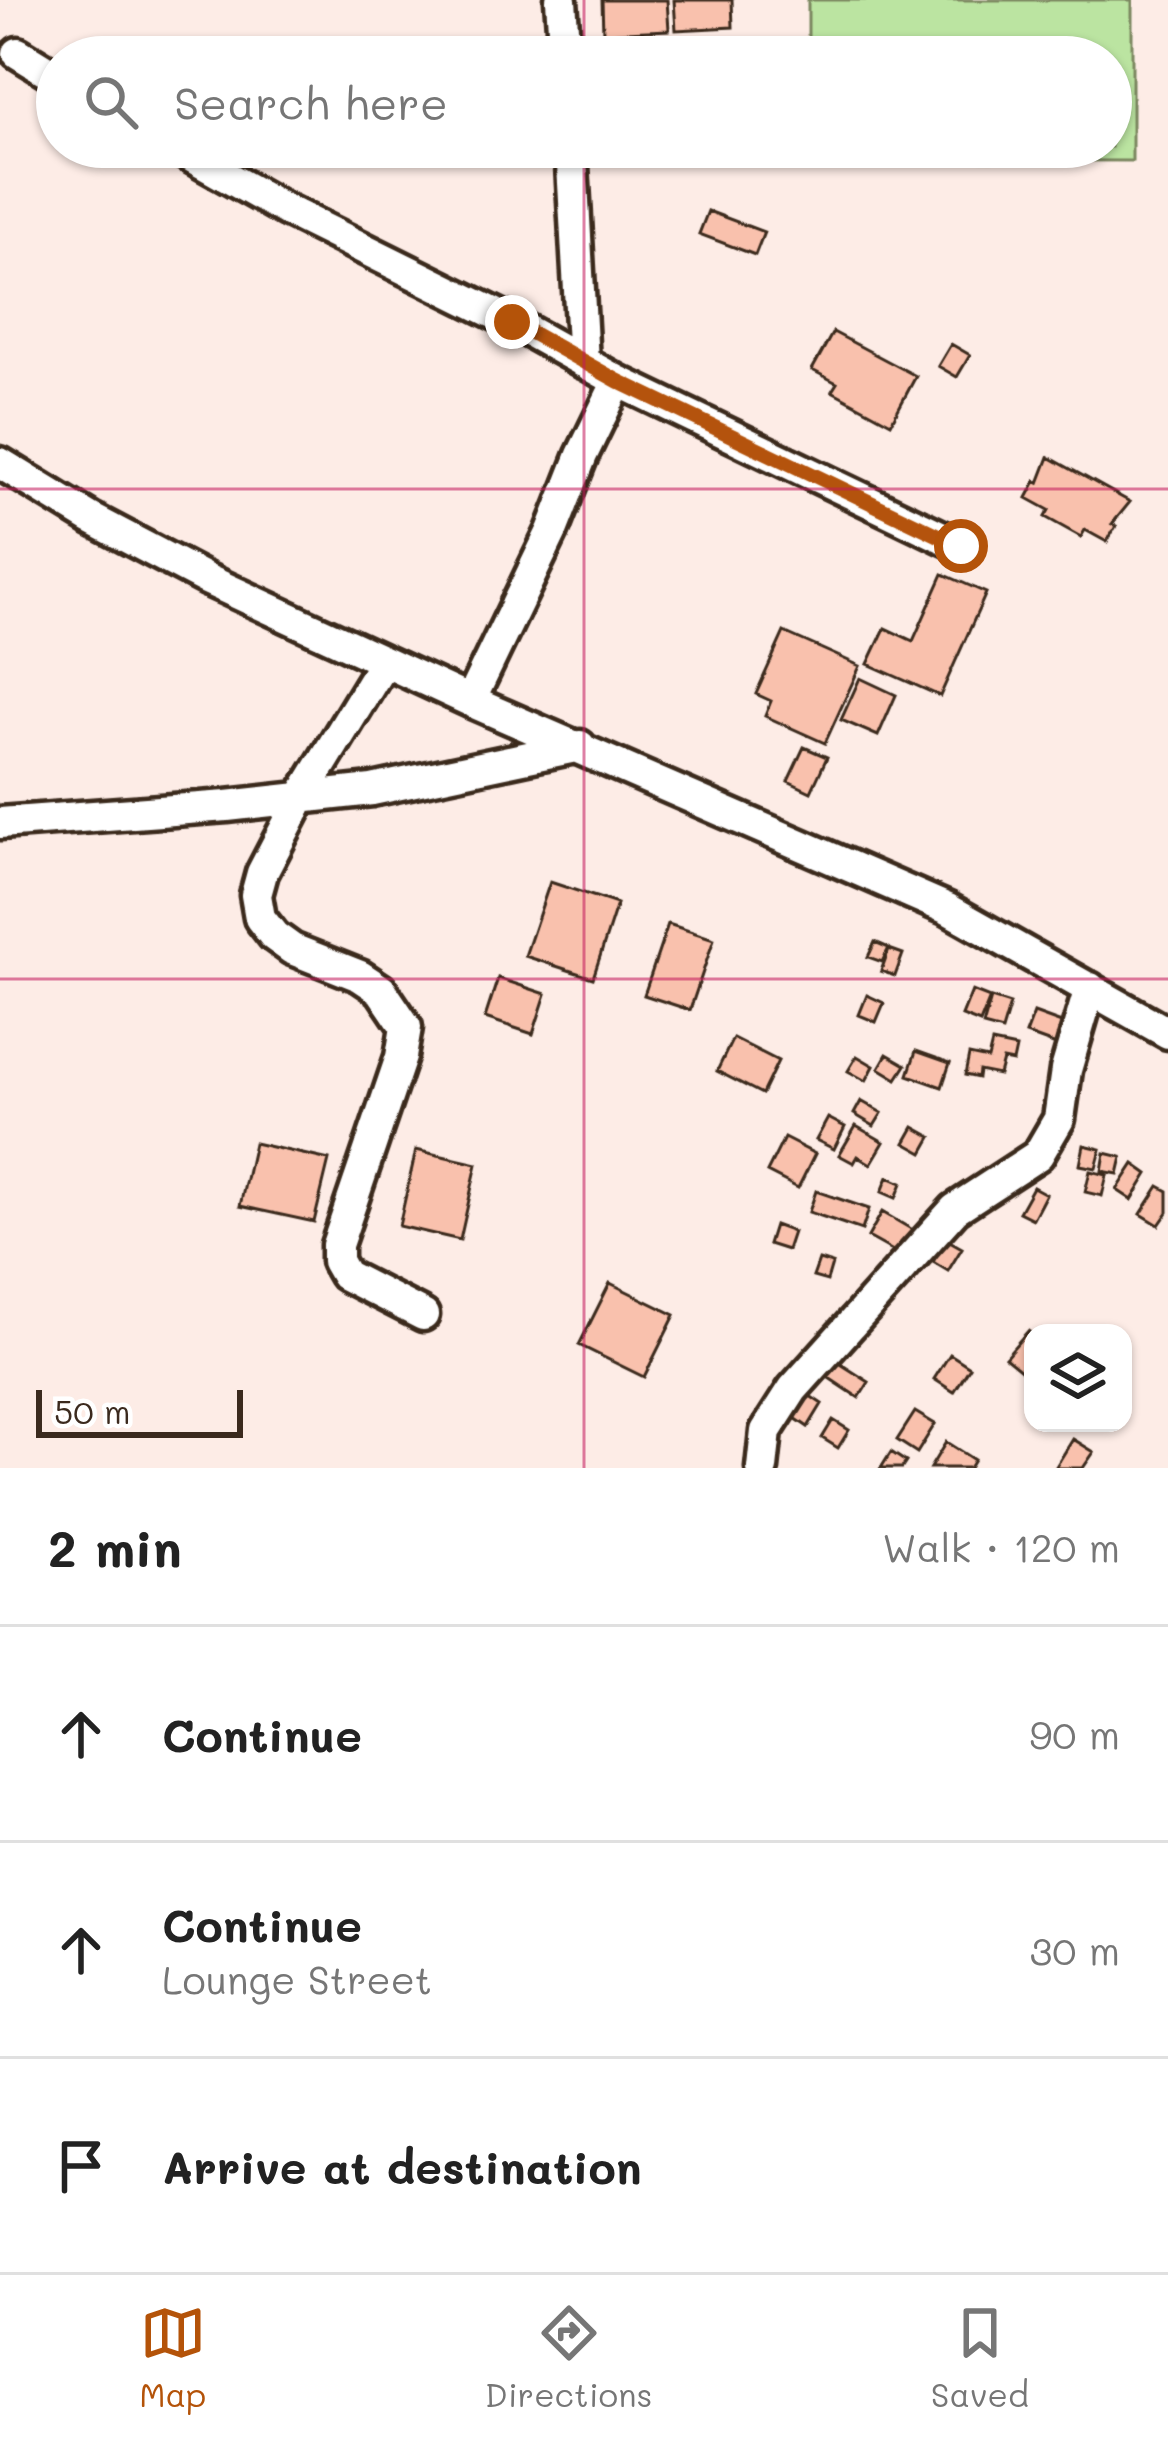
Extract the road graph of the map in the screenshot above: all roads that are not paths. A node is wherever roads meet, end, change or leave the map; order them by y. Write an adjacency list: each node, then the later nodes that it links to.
1 (561, 0): 2 (street)
2 (564, 36)
3 (18, 53): 4 (street)
4 (36, 64)
5 (211, 168): 7 (street)
6 (572, 168): 7 (street)
7 (583, 362): 8 (street)
8 (618, 381): 10 (street); 12 (street)
9 (0, 463): 11 (street)
10 (961, 546)
11 (384, 662): 12 (street); 14 (street)
12 (470, 701): 13 (street)
13 (580, 746): 14 (street); 16 (street)
14 (301, 798): 15 (street); 18 (street)
15 (0, 823)
16 (1090, 988): 17 (street); 19 (street)
17 (1168, 1033)
18 (423, 1315)
19 (762, 1468)

